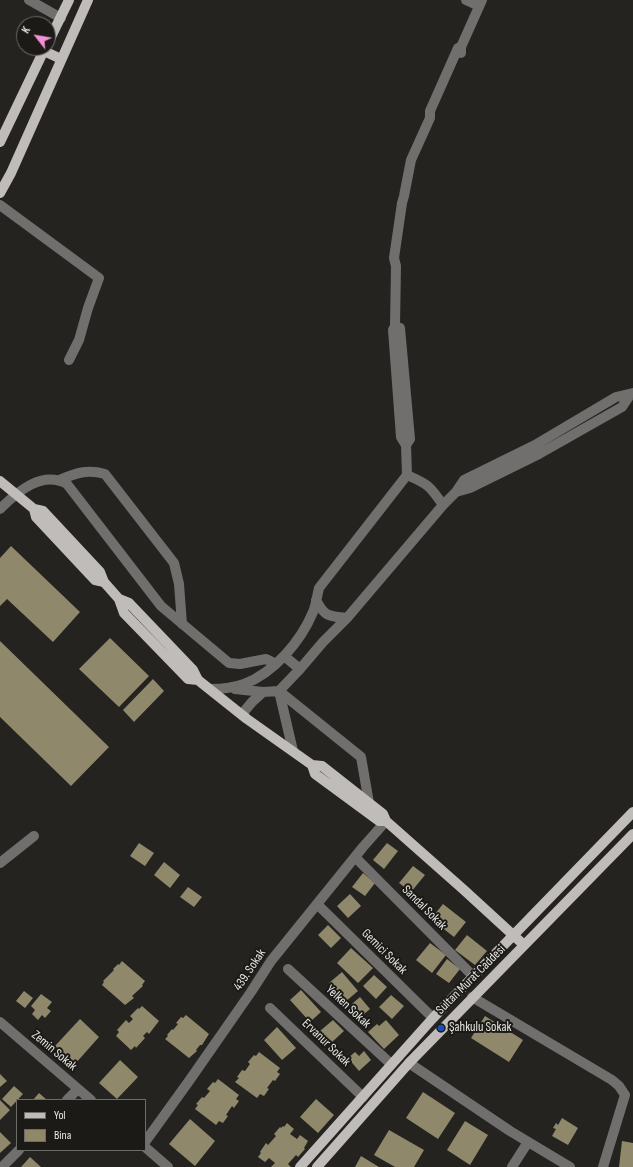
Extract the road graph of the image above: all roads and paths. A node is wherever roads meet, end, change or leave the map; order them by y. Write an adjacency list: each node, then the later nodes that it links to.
1 (29, 0): 6 (street)
2 (69, 0): 6 (main road)
3 (88, 0): 10 (main road)
4 (466, 0): 5 (street)
5 (480, 3): 16 (street)
6 (61, 18): 7 (main road)
7 (56, 28)
8 (56, 55): 10 (main road)
9 (42, 56): 11 (main road)
10 (61, 59): 12 (main road)
11 (0, 142)
12 (0, 193)
13 (0, 205): 14 (street)
14 (69, 360)
15 (631, 394): 20 (street)
16 (407, 475): 20 (street); 22 (street)
17 (59, 480): 19 (street); 24 (street); 24 (street)
18 (0, 481): 19 (main road)
19 (16, 493): 21 (street); 29 (main road)
20 (444, 504): 23 (street)
21 (0, 509)
22 (316, 600): 23 (street); 25 (street)
23 (347, 618): 27 (street)
24 (182, 624): 26 (street)
25 (284, 656): 26 (street); 27 (street)
26 (276, 664): 28 (street)
27 (300, 669): 30 (street)
28 (227, 688): 29 (street); 31 (street)
29 (210, 689): 32 (main road)
30 (279, 691): 31 (street); 33 (street); 35 (street)
31 (263, 692): 32 (street)
32 (242, 714): 33 (main road)
33 (293, 751): 34 (main road)
34 (312, 766): 35 (main road); 37 (main road)
35 (369, 803): 37 (main road)
36 (633, 812): 43 (main road, Sultan Murat Caddesi)
37 (386, 821): 40 (street, 439. Sokak); 43 (main road)
38 (633, 834): 44 (main road, Sultan Murat Caddesi)
39 (34, 836): 41 (street)
40 (356, 857): 42 (street, 439. Sokak); 46 (street, Sandal Sokak)
41 (0, 863)
42 (317, 904): 49 (street, Gemici Sokak); 57 (street, 439. Sokak)
43 (513, 936): 44 (main road); 46 (main road, Sultan Murat Caddesi)
44 (524, 945): 47 (main road, Sultan Murat Caddesi)
45 (288, 969): 52 (street, Yelken Sokak)
46 (474, 977): 49 (main road, Sultan Murat Caddesi)
47 (472, 997): 51 (main road, Sultan Murat Caddesi); 67 (street)
48 (270, 1008): 54 (street, Ervanur Sokak)
49 (433, 1018): 52 (main road, Sultan Murat Caddesi)
50 (0, 1022): 53 (street, Zemin Sokak)
51 (409, 1063): 58 (street); 64 (main road, Sultan Murat Caddesi)
52 (391, 1064): 54 (main road, Sultan Murat Caddesi)
53 (78, 1088): 55 (street); 56 (street, Zemin Sokak)
54 (363, 1097): 63 (main road, Sultan Murat Caddesi)
55 (68, 1099)
56 (90, 1099)
57 (146, 1141)
58 (528, 1142): 65 (street); 66 (street)
59 (146, 1148): 62 (street)
60 (18, 1151): 61 (street)
61 (2, 1167)
62 (168, 1167)
63 (300, 1167)
64 (318, 1167)
65 (512, 1167)
66 (570, 1167)
67 (603, 1167)

